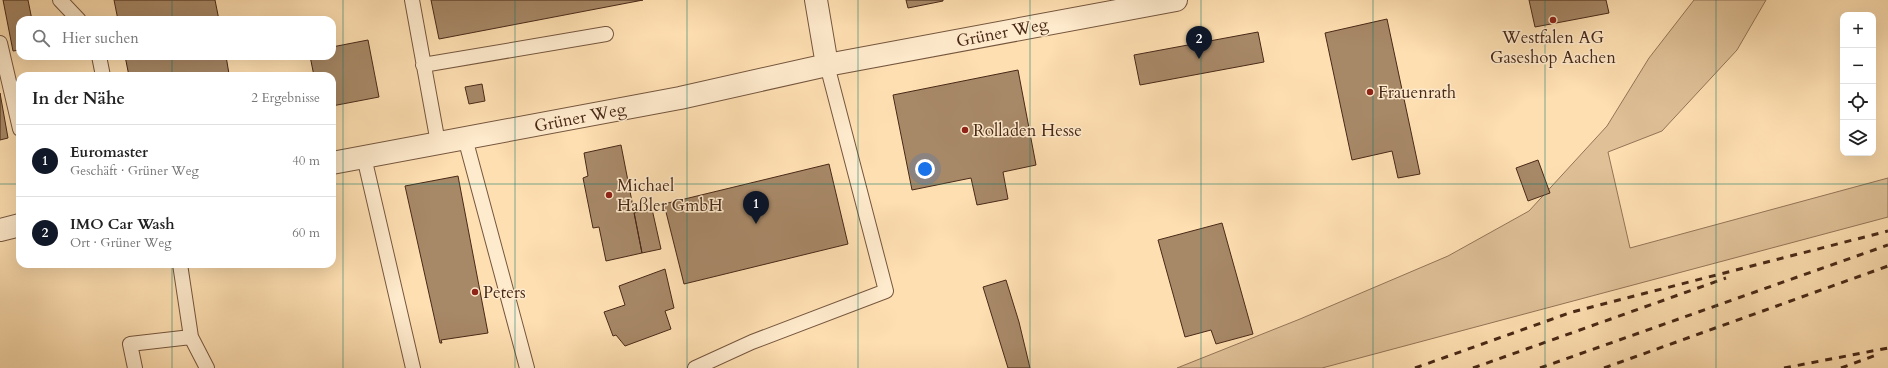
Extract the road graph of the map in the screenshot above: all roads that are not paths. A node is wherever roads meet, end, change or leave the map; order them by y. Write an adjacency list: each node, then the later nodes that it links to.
1 (60, 0): 5 (lane)
2 (412, 0): 9 (lane)
3 (816, 0): 10 (street)
4 (1176, 0): 10 (street, Grüner Weg)
5 (75, 16)
6 (606, 34): 9 (lane)
7 (0, 44): 12 (lane)
8 (100, 60): 11 (lane)
9 (423, 65): 14 (lane)
10 (827, 65): 13 (street, Grüner Weg); 25 (lane)
11 (102, 72)
12 (16, 112)
13 (465, 138): 14 (street, Grüner Weg); 24 (lane)
14 (438, 143): 15 (street, Grüner Weg)
15 (364, 157): 16 (street, Grüner Weg); 23 (lane)
16 (336, 162)
17 (16, 226): 18 (street)
18 (0, 230)
19 (181, 268): 20 (lane)
20 (191, 337): 21 (lane); 22 (lane)
21 (135, 368)
22 (207, 368)
23 (413, 368)
24 (527, 368)
25 (695, 368)

